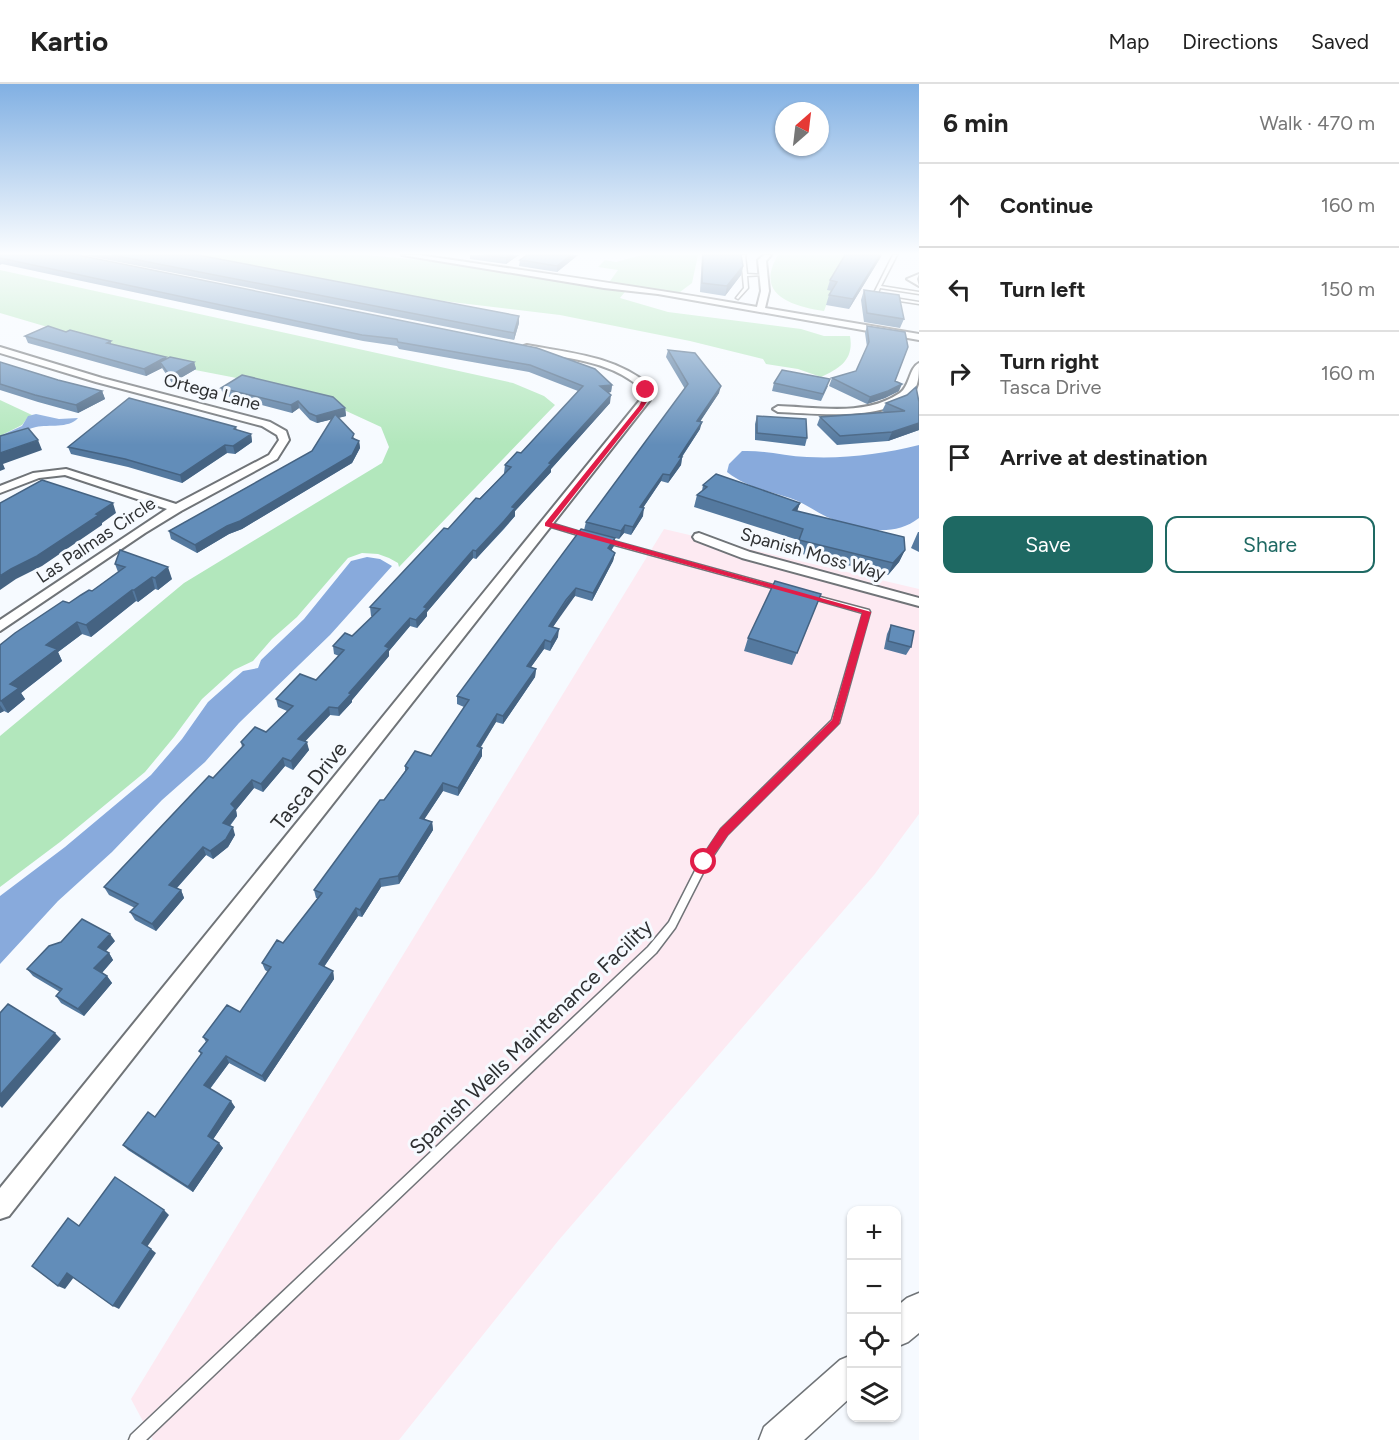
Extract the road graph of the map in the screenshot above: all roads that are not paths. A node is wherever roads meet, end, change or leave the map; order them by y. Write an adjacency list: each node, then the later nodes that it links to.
1 (813, 318): 2 (street)
2 (919, 337)
3 (519, 346): 9 (street, Tasca Drive)
4 (0, 350): 8 (street, Ortega Lane)
5 (919, 366): 6 (street)
6 (778, 410)
7 (0, 490): 8 (street, Las Palmas Circle)
8 (177, 508): 14 (street, Las Palmas Circle)
9 (547, 524): 11 (lane); 15 (street, Tasca Drive)
10 (699, 537): 13 (street, Spanish Moss Way)
11 (788, 590)
12 (799, 593): 19 (lane, Spanish Wells Maintenance Facility)
13 (919, 602)
14 (0, 627)
15 (0, 1207)
16 (919, 1310): 17 (street)
17 (901, 1326)
18 (847, 1377): 20 (street)
19 (136, 1440)
20 (777, 1440)

